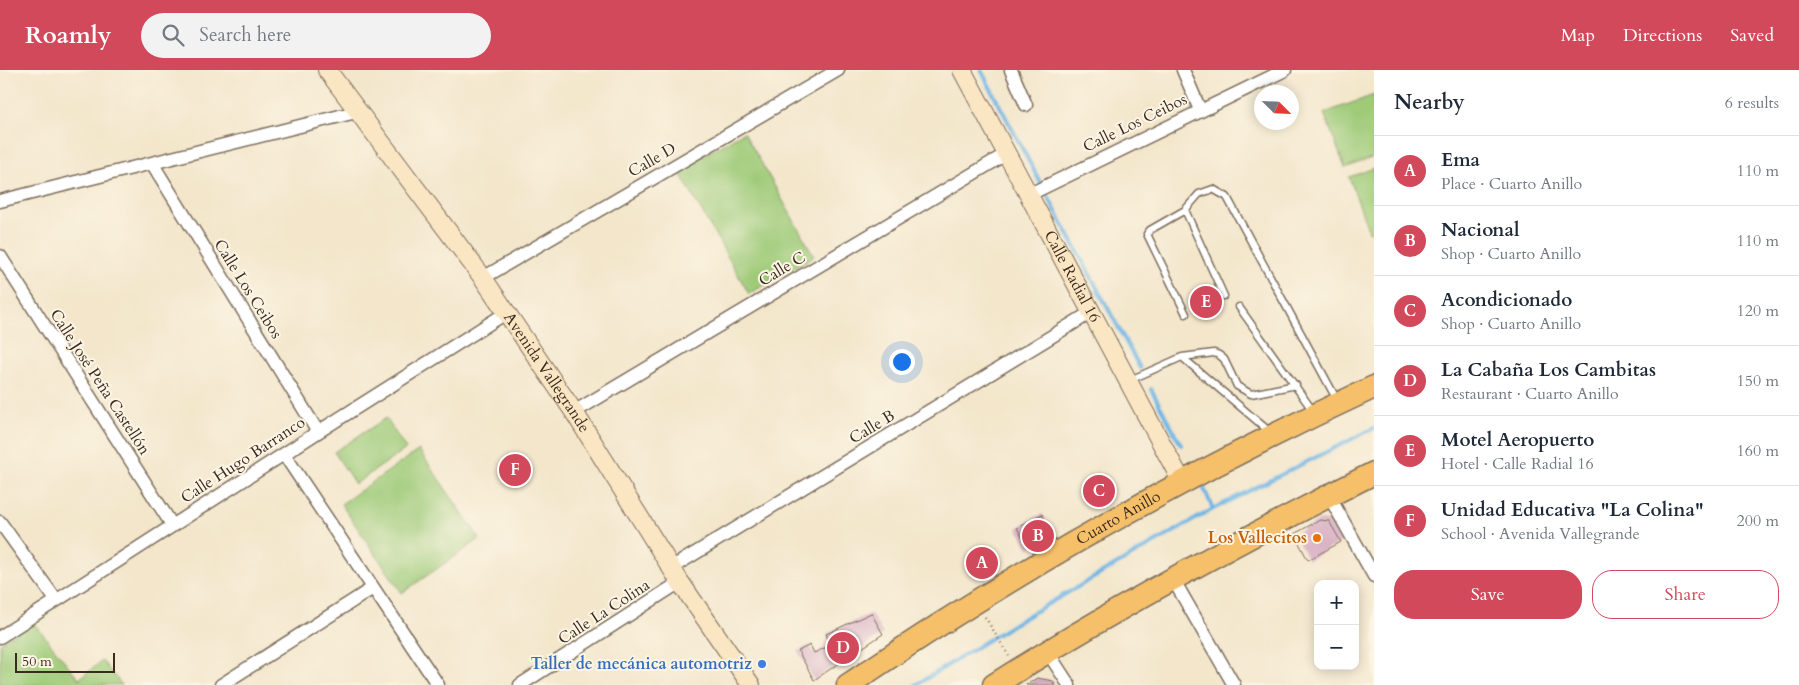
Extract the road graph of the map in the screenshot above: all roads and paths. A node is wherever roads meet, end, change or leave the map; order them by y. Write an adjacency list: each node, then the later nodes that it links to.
1 (327, 70): 9 (street, Avenida Vallegrande)
2 (838, 70): 16 (street, Calle D)
3 (962, 70): 10 (street, Calle Radial 16)
4 (1011, 70): 7 (street)
5 (1182, 70): 8 (street)
6 (1285, 70): 8 (street, Calle Los Ceibos)
7 (1026, 105)
8 (1200, 110): 12 (street, Calle Los Ceibos)
9 (360, 111): 11 (street); 16 (street, Avenida Vallegrande)
10 (1006, 154): 12 (street, Calle Radial 16); 27 (street, Calle C)
11 (152, 163): 13 (street); 29 (street, Calle Los Ceibos)
12 (1028, 194): 20 (street, Calle Radial 16)
13 (0, 201)
14 (1184, 210): 17 (lane); 21 (lane); 26 (lane)
15 (0, 256): 36 (street, Calle José Peña Castellón)
16 (483, 278): 19 (street, Avenida Vallegrande)
17 (1224, 296)
18 (1238, 307): 24 (lane)
19 (506, 313): 27 (street, Avenida Vallegrande); 29 (street, Calle Hugo Barranco)
20 (1090, 313): 23 (street, Calle Radial 16); 37 (street, Calle B)
21 (1186, 314)
22 (1182, 357): 23 (lane); 24 (lane); 30 (lane)
23 (1127, 382): 33 (street, Calle Radial 16)
24 (1296, 385): 28 (lane)
25 (1374, 387): 26 (highway, Cuarto Anillo)
26 (1338, 403): 28 (highway, Cuarto Anillo)
27 (574, 412): 37 (street, Avenida Vallegrande)
28 (1315, 414): 30 (highway, Cuarto Anillo)
29 (318, 432): 31 (street, Calle Hugo Barranco)
30 (1274, 435): 33 (highway, Cuarto Anillo)
31 (284, 454): 36 (street, Calle Hugo Barranco); 40 (street)
32 (1374, 473): 34 (highway)
33 (1182, 482): 50 (highway, Cuarto Anillo)
34 (1329, 496): 38 (street); 39 (highway)
35 (0, 522): 41 (street)
36 (172, 525): 41 (street, Calle Hugo Barranco)
37 (675, 575): 48 (street, Calle La Colina); 49 (street, Avenida Vallegrande)
38 (1374, 576)
39 (1173, 579): 44 (highway); 53 (street)
40 (372, 588): 46 (street); 47 (street)
41 (56, 600): 43 (street, Calle Hugo Barranco)
42 (988, 623): 45 (path)
43 (0, 637)
44 (1047, 651): 51 (highway); 52 (street)
45 (1007, 654)
46 (221, 685)
47 (438, 685)
48 (520, 685)
49 (751, 685)
50 (848, 685)
51 (994, 685)
52 (1069, 685)
53 (1234, 685)

